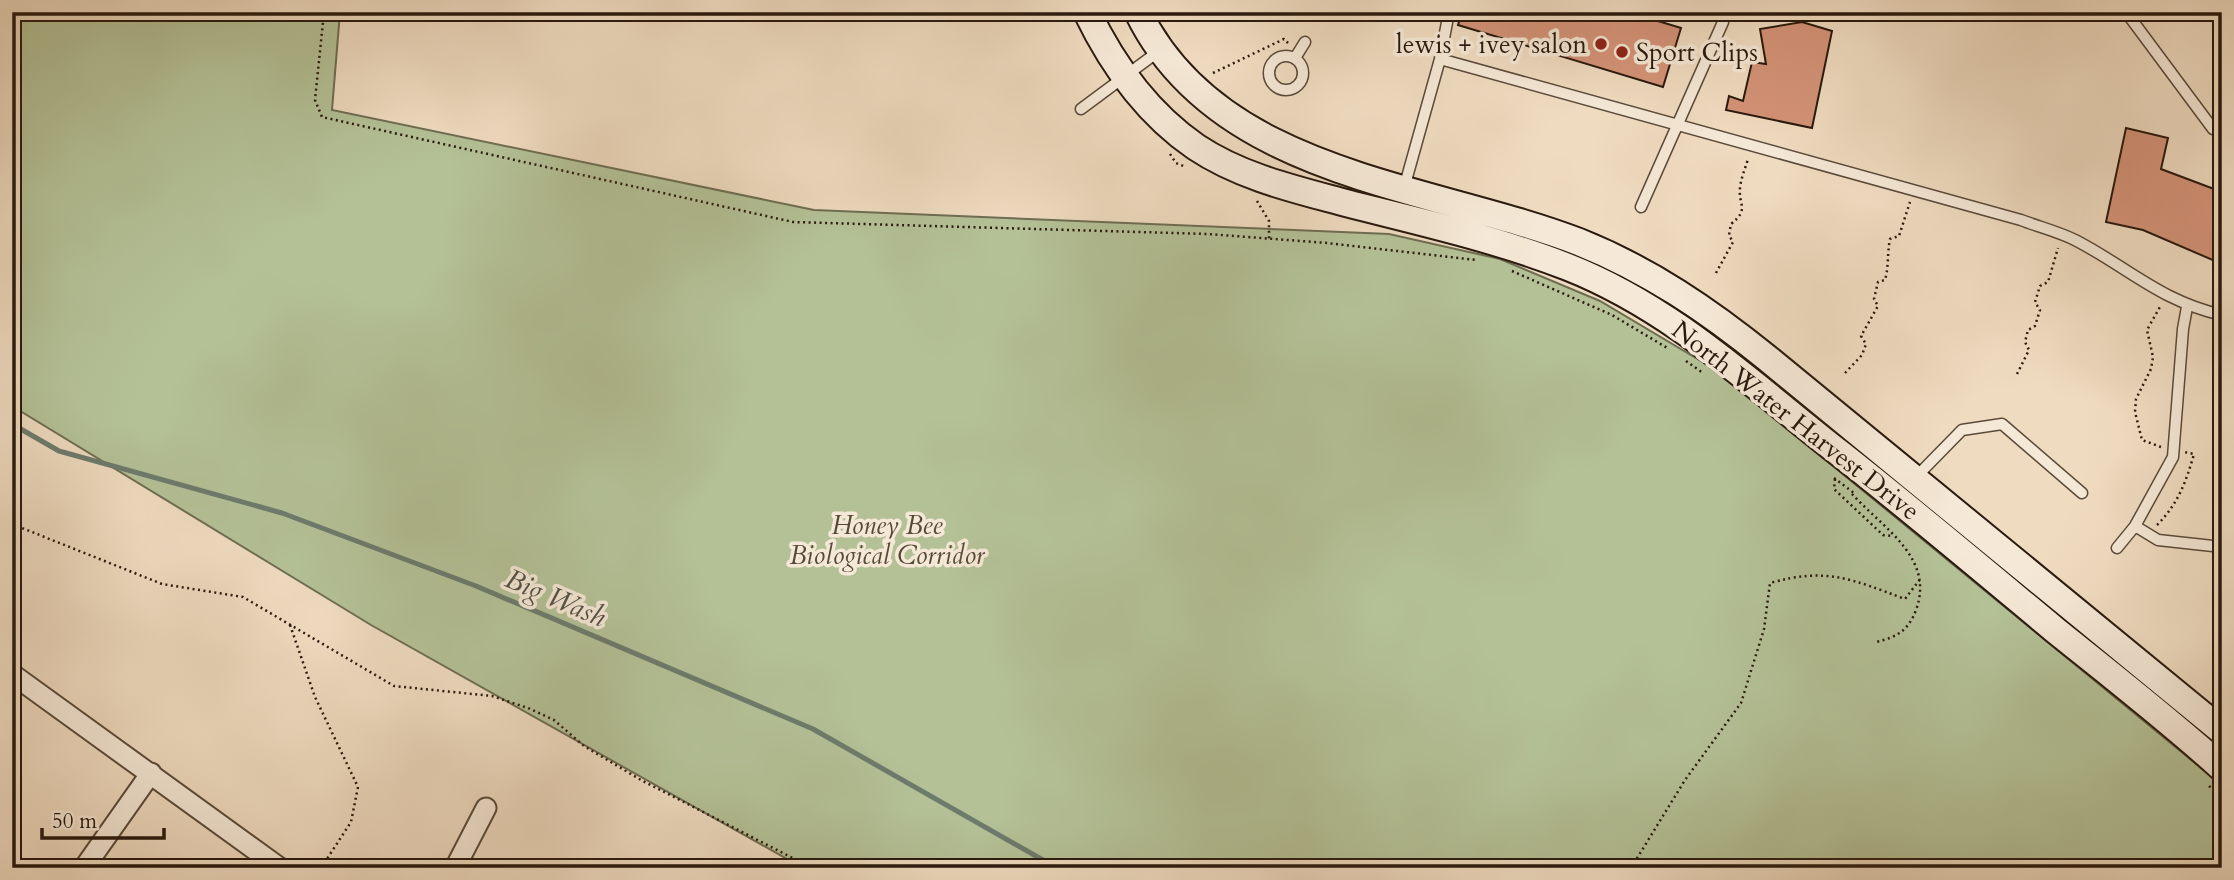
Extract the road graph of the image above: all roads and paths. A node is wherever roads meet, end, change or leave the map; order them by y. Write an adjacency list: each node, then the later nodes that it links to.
1 (324, 12): 20 (path)
2 (1087, 12): 10 (street, North Water Harvest Drive)
3 (1138, 12): 8 (street, North Water Harvest Drive)
4 (1449, 12): 9 (lane)
5 (2126, 12): 14 (lane)
6 (1723, 22): 13 (lane)
7 (1300, 50): 11 (path)
8 (1159, 51): 10 (lane); 11 (street, North Water Harvest Drive)
9 (1440, 59): 13 (lane); 16 (lane)
10 (1124, 75): 12 (lane); 50 (street, North Water Harvest Drive)
11 (1188, 85): 16 (street, North Water Harvest Drive)
12 (1081, 109)
13 (1678, 124): 15 (lane); 18 (lane)
14 (2213, 129)
15 (1752, 145): 17 (lane); 22 (path)
16 (1404, 188): 33 (street, North Water Harvest Drive)
17 (1913, 190): 19 (lane); 28 (path)
18 (1641, 207)
19 (2062, 235): 23 (lane); 29 (path)
20 (1479, 261)
21 (1509, 270): 26 (path)
22 (1716, 273)
23 (2166, 296): 24 (lane); 31 (path)
24 (2188, 307): 25 (lane); 31 (lane)
25 (2222, 315)
26 (1674, 351)
27 (1682, 358): 30 (path)
28 (1845, 373)
29 (2017, 374)
30 (1708, 377)
31 (2173, 449): 39 (lane); 40 (path)
32 (1830, 475): 34 (path)
33 (1915, 478): 36 (lane); 48 (street, North Water Harvest Drive)
34 (1835, 479): 35 (path); 41 (path)
35 (1850, 491): 37 (path); 41 (path)
36 (2082, 493)
37 (1867, 497)
38 (12, 524): 45 (path)
39 (2135, 526): 40 (lane); 43 (lane)
40 (2148, 535): 42 (lane)
41 (1894, 536): 44 (path)
42 (2222, 547)
43 (2117, 548)
44 (1921, 578): 46 (path); 58 (path)
45 (290, 625): 55 (path); 57 (path)
46 (1876, 642)
47 (12, 674): 49 (street)
48 (2222, 731)
49 (151, 773): 53 (street); 54 (street)
50 (2211, 773): 51 (path)
51 (2222, 797)
52 (486, 808): 56 (street)
53 (84, 868)
54 (280, 868)
55 (321, 868)
56 (455, 868)
57 (812, 868)
58 (1631, 868)

